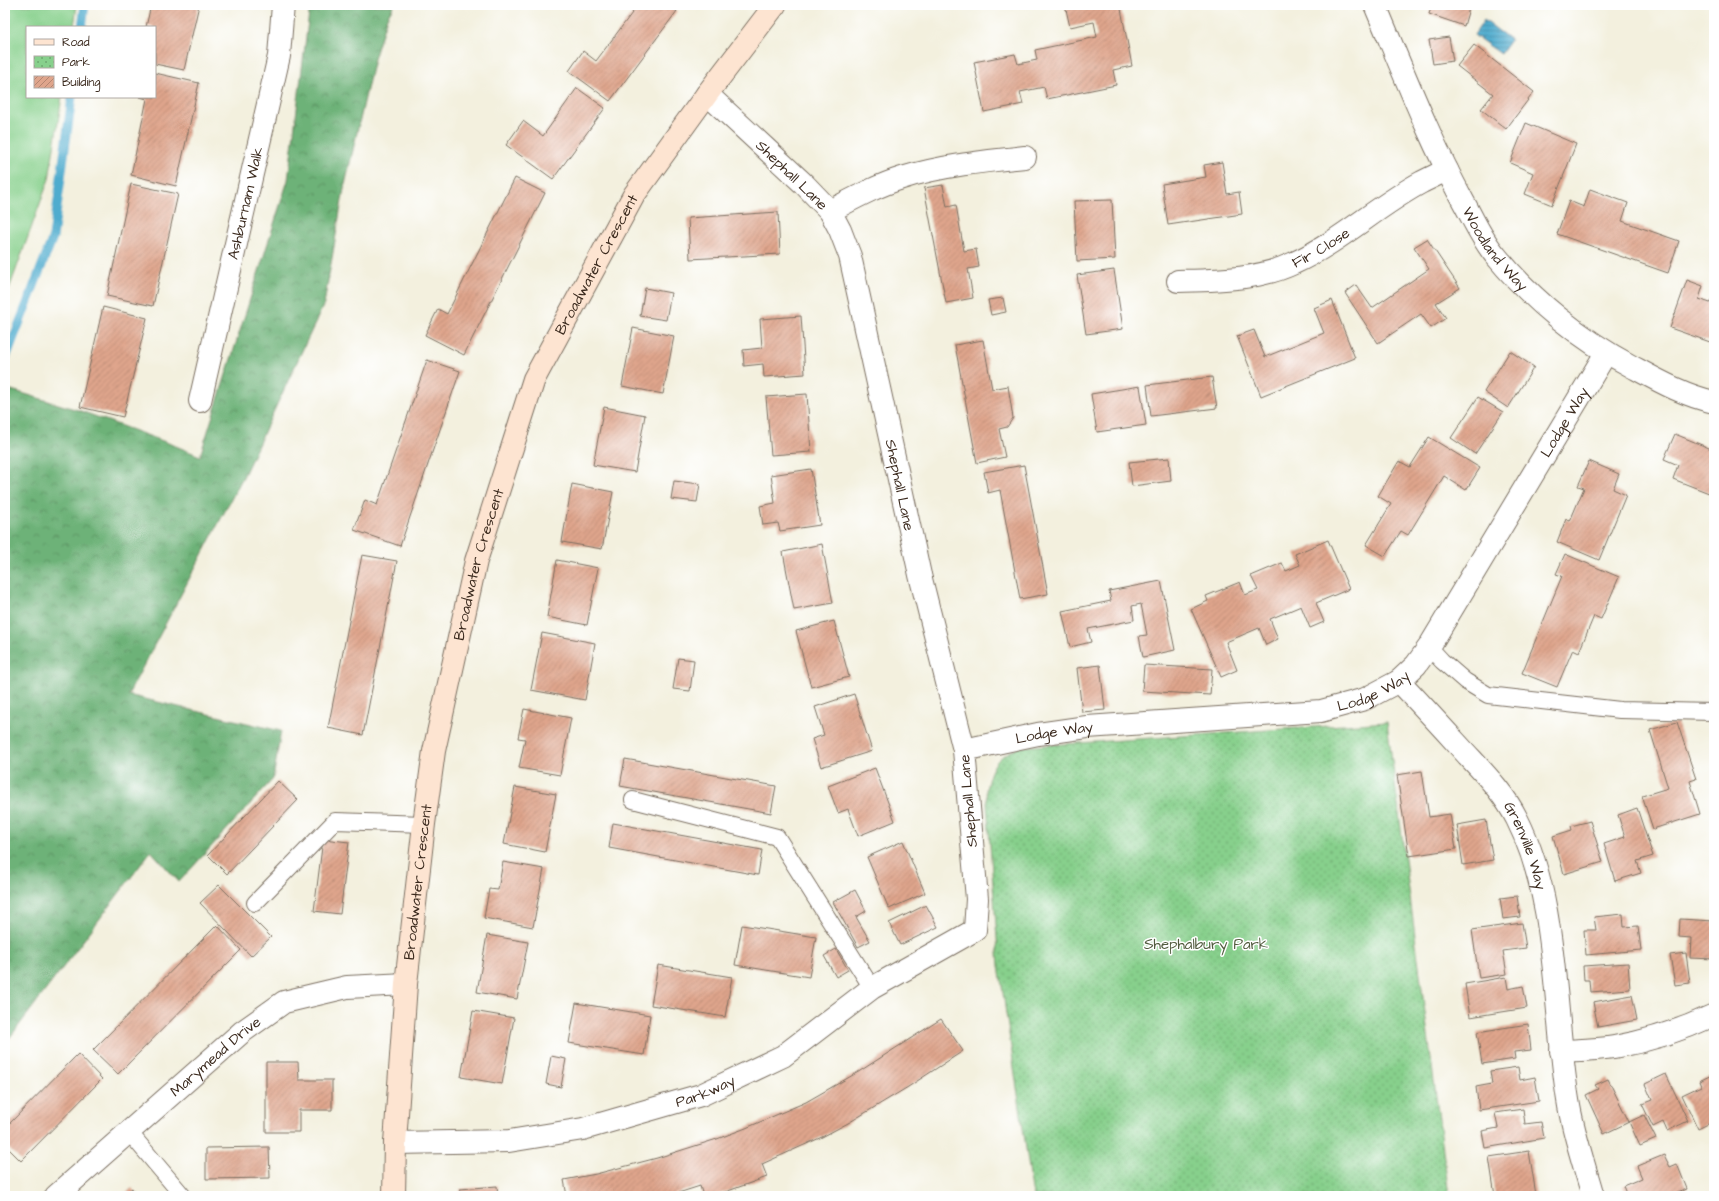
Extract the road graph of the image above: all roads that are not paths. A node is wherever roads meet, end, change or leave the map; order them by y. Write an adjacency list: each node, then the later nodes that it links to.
1 (284, 5): 10 (street, Ashburnam Walk)
2 (775, 5): 4 (street, Broadwater Crescent)
3 (1375, 5): 6 (street, Woodland Way)
4 (707, 94): 7 (street, Shephall Lane); 17 (street, Broadwater Crescent)
5 (1025, 157): 7 (street)
6 (1447, 170): 8 (street, Fir Close); 9 (street, Woodland Way)
7 (830, 212): 15 (street, Shephall Lane)
8 (1178, 280)
9 (1606, 353): 11 (street, Woodland Way); 12 (street, Lodge Way)
10 (200, 401)
11 (1714, 402)
12 (1429, 647): 13 (street, Lodge Way); 14 (lane)
13 (1399, 681): 15 (street, Lodge Way); 23 (street, Grenville Way)
14 (1714, 712)
15 (964, 750): 19 (street, Shephall Lane)
16 (633, 800): 21 (lane)
17 (424, 824): 18 (lane); 20 (street, Broadwater Crescent)
18 (255, 904)
19 (975, 930): 21 (street, Parkway)
20 (406, 984): 24 (street, Marymead Drive); 25 (street, Broadwater Crescent)
21 (872, 988): 25 (street, Parkway)
22 (1714, 1015): 23 (street)
23 (1562, 1051): 29 (street, Grenville Way)
24 (129, 1132): 26 (street, Marymead Drive); 27 (lane)
25 (395, 1143): 28 (street, Broadwater Crescent)
26 (56, 1196)
27 (183, 1196)
28 (394, 1196)
29 (1593, 1196)

